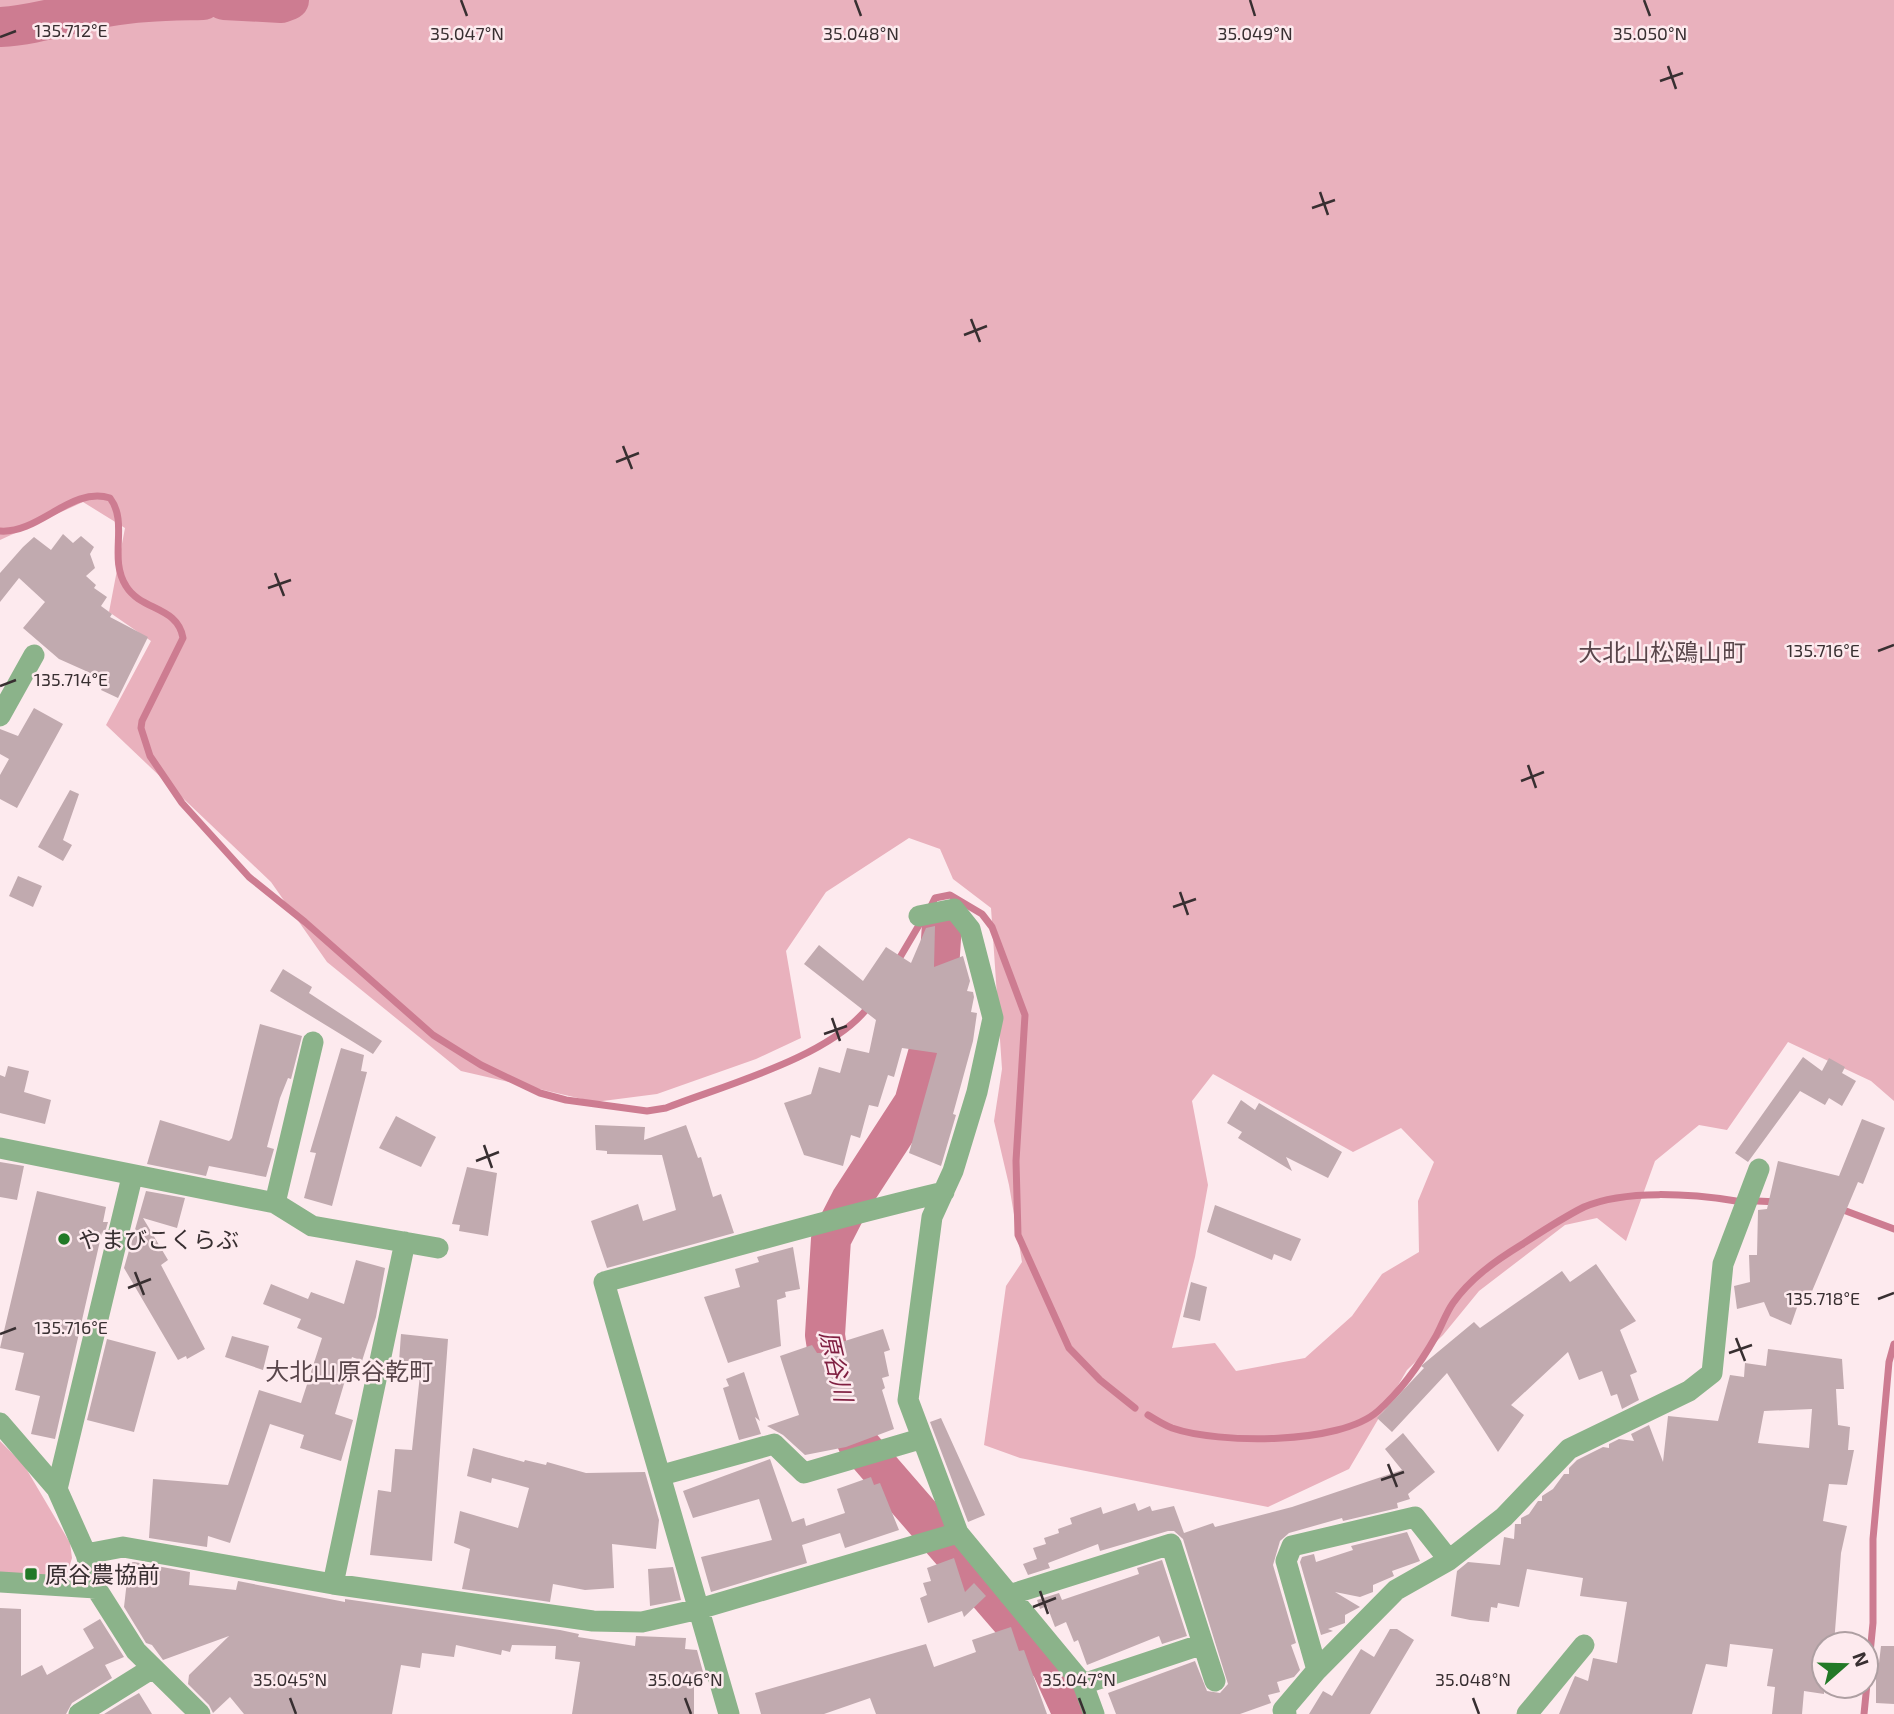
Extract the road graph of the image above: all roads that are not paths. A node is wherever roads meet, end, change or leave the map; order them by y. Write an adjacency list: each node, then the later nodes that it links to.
1 (34, 655): 2 (street)
2 (0, 716)
3 (919, 916): 8 (street)
4 (313, 1042): 9 (street)
5 (0, 1148): 7 (street)
6 (1759, 1169): 18 (street)
7 (132, 1177): 9 (street); 15 (street)
8 (944, 1192): 13 (street); 14 (street)
9 (275, 1203): 10 (street)
10 (405, 1242): 11 (street); 20 (street)
11 (438, 1248)
12 (0, 1423): 15 (street)
13 (920, 1438): 14 (street); 16 (street)
14 (662, 1475): 23 (street)
15 (57, 1489): 17 (street)
16 (958, 1533): 22 (street); 23 (street)
17 (86, 1554): 20 (street); 21 (street)
18 (1449, 1559): 27 (street); 27 (street)
19 (0, 1582): 21 (street)
20 (333, 1584): 23 (street)
21 (96, 1588): 26 (street)
22 (1009, 1595): 24 (street); 29 (street)
23 (699, 1609): 33 (street)
24 (1203, 1644): 28 (street); 29 (street)
25 (1584, 1645): 35 (street)
26 (151, 1669): 31 (street); 32 (street)
27 (1317, 1670): 30 (street)
28 (1215, 1681)
29 (1083, 1684): 34 (street)
30 (1280, 1713)
31 (79, 1714)
32 (200, 1714)
33 (729, 1714)
34 (1094, 1714)
35 (1527, 1714)

